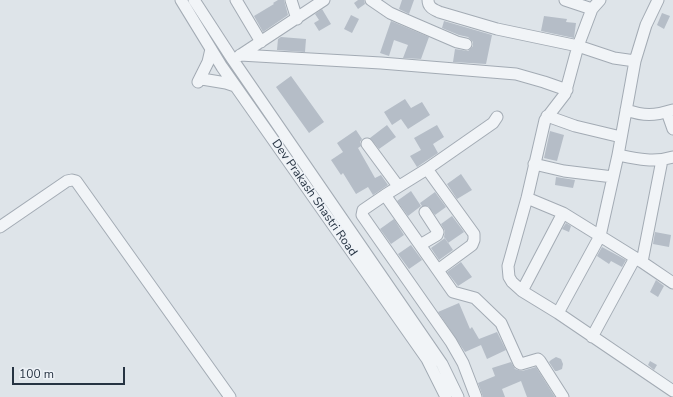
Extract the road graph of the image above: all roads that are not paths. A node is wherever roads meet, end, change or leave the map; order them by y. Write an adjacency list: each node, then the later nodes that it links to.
1 (181, 0): 16 (street, Dev Prakash Shastri Road)
2 (194, 0): 17 (street, Dev Prakash Shastri Road)
3 (236, 0): 13 (street)
4 (291, 0): 12 (street)
5 (324, 0): 12 (street)
6 (371, 0): 14 (street)
7 (428, 0): 15 (street)
8 (565, 0): 11 (street)
9 (600, 0): 11 (street)
10 (658, 0): 18 (street)
11 (592, 9): 15 (street)
12 (297, 19): 13 (street)
13 (261, 42): 17 (street)
14 (466, 44)
15 (578, 46): 18 (street); 21 (street)
16 (211, 49): 19 (street, Dev Prakash Shastri Road); 20 (street)
17 (236, 58): 19 (street); 21 (street); 51 (street, Dev Prakash Shastri Road)
18 (635, 61): 22 (street)
19 (222, 67): 20 (street, Dev Prakash Shastri Road)
20 (235, 86): 50 (street, Dev Prakash Shastri Road)
21 (566, 90): 24 (street)
22 (626, 110): 23 (street); 27 (street)
23 (670, 111): 26 (street)
24 (547, 116): 27 (street); 31 (street)
25 (497, 117): 32 (street)
26 (673, 129)
27 (621, 137): 29 (street)
28 (367, 144): 34 (street)
29 (618, 155): 30 (street); 33 (street)
30 (668, 158): 42 (street)
31 (534, 164): 33 (street); 36 (street)
32 (426, 169): 34 (street); 43 (street)
33 (613, 178): 40 (street)
34 (398, 186): 35 (street)
35 (385, 195): 41 (street); 52 (street)
36 (527, 198): 38 (street); 45 (street)
37 (425, 212): 41 (street)
38 (563, 213): 40 (street); 45 (street)
39 (0, 227): 49 (street)
40 (600, 236): 42 (street); 46 (street)
41 (420, 245): 43 (street)
42 (639, 260): 44 (street); 47 (street)
43 (438, 270): 53 (street)
44 (673, 283)
45 (522, 291): 46 (street)
46 (558, 313): 47 (street)
47 (592, 338): 48 (street)
48 (673, 391)
49 (230, 397)
50 (446, 397)
51 (458, 397)
52 (476, 397)
53 (563, 397)

